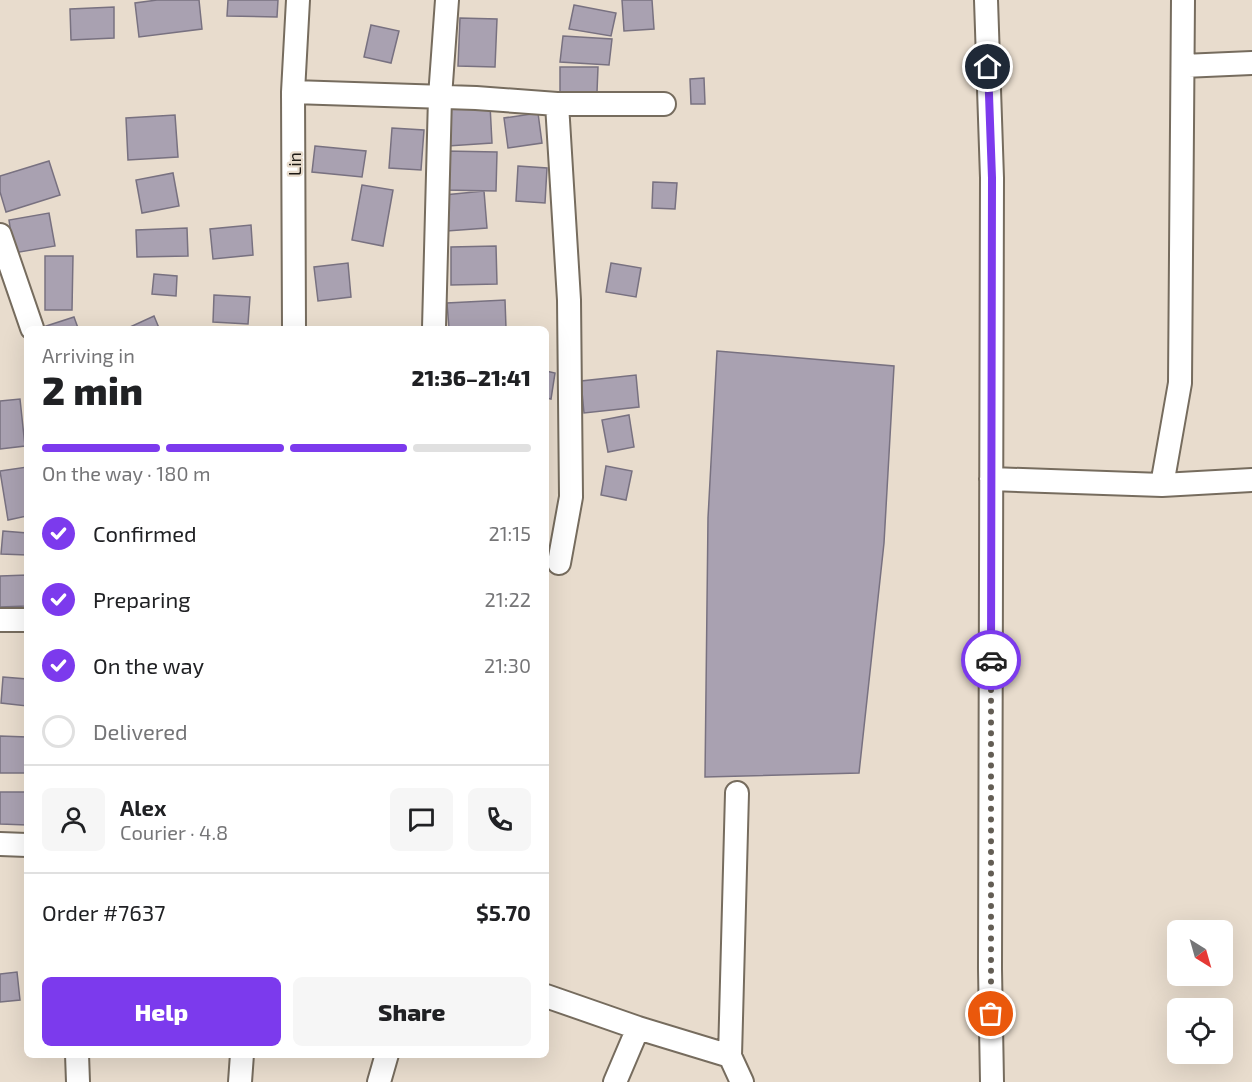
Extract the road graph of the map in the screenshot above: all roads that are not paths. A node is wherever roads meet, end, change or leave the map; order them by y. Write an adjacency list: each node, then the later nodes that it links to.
1 (298, 0): 7 (street, Lin)
2 (447, 0): 8 (street)
3 (986, 0): 15 (street)
4 (1183, 0): 6 (street)
5 (1252, 63): 6 (street)
6 (1183, 66): 17 (street)
7 (293, 92): 8 (street); 13 (street, Lin)
8 (440, 97): 9 (street); 14 (street)
9 (557, 104): 10 (street); 18 (street)
10 (664, 104)
11 (0, 235): 12 (street)
12 (31, 326)
13 (294, 326)
14 (434, 326)
15 (991, 479): 17 (street); 35 (street)
16 (1252, 480): 17 (street)
17 (1162, 485)
18 (559, 563)
19 (0, 620): 20 (street)
20 (24, 620)
21 (737, 794): 26 (street)
22 (0, 844): 23 (street)
23 (24, 844)
24 (549, 997): 25 (street)
25 (638, 1028): 26 (street); 33 (street)
26 (730, 1056): 34 (street)
27 (77, 1058): 30 (street)
28 (242, 1058): 31 (street)
29 (386, 1058): 32 (street)
30 (78, 1082)
31 (240, 1082)
32 (379, 1082)
33 (615, 1082)
34 (742, 1082)
35 (992, 1082)

